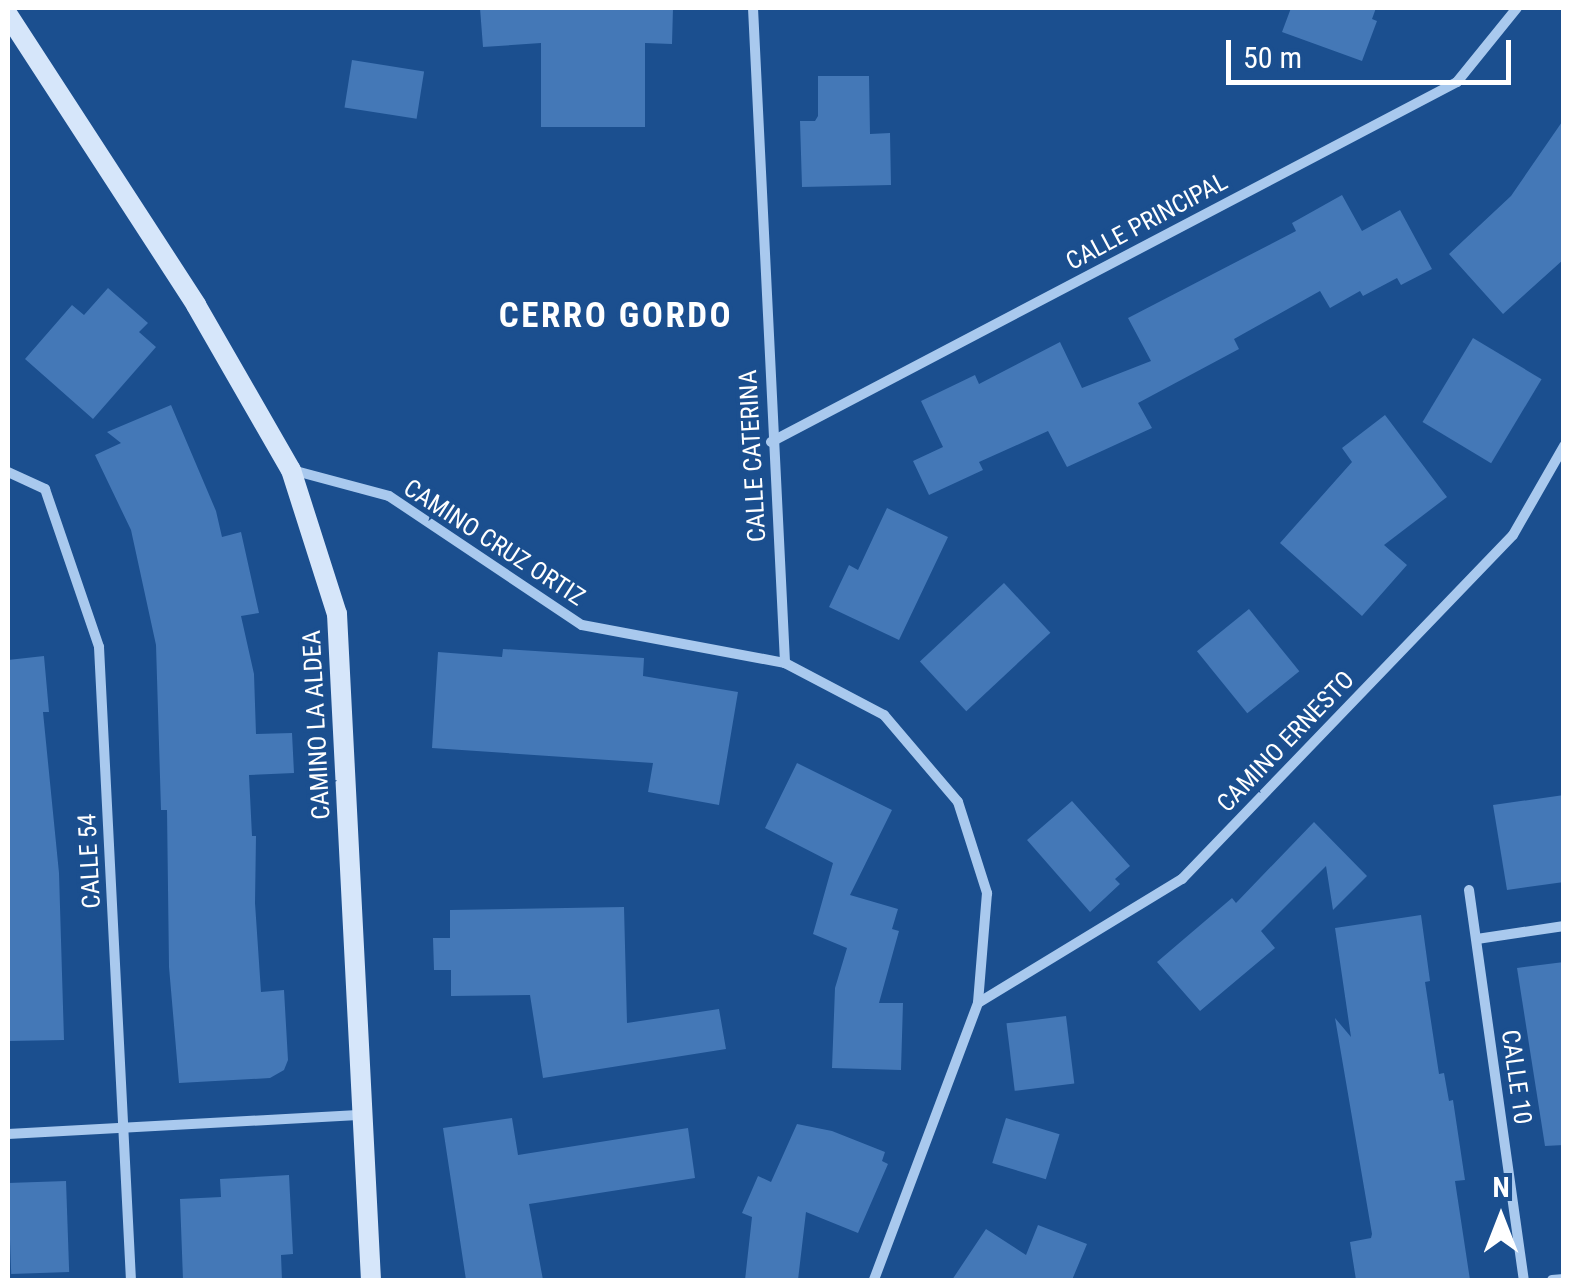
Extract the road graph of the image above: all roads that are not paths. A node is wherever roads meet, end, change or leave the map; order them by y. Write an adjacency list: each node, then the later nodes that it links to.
1 (754, 8): 4 (street, CALLE CATERINA)
2 (1517, 8): 4 (street, CALLE PRINCIPAL)
3 (8, 15): 6 (street, CAMINO LA ALDEA)
4 (772, 442): 8 (street, CALLE CATERINA)
5 (1564, 446): 12 (street, CAMINO ERNESTO)
6 (292, 470): 8 (street, CAMINO CRUZ ORTIZ); 13 (street, CAMINO LA ALDEA)
7 (8, 472): 14 (street, CALLE 54)
8 (785, 662): 12 (street, CAMINO CRUZ ORTIZ)
9 (1469, 890): 11 (street, CALLE 10)
10 (1564, 926): 11 (street)
11 (1477, 940): 20 (street, CALLE 10)
12 (978, 1003): 19 (street, CAMINO CRUZ ORTIZ)
13 (363, 1115): 14 (street); 18 (street, CAMINO LA ALDEA)
14 (124, 1128): 15 (street); 17 (street, CALLE 54)
15 (8, 1134)
16 (1564, 1279): 21 (street)
17 (131, 1280)
18 (371, 1280)
19 (874, 1280)
20 (1524, 1280)
21 (1552, 1280)

